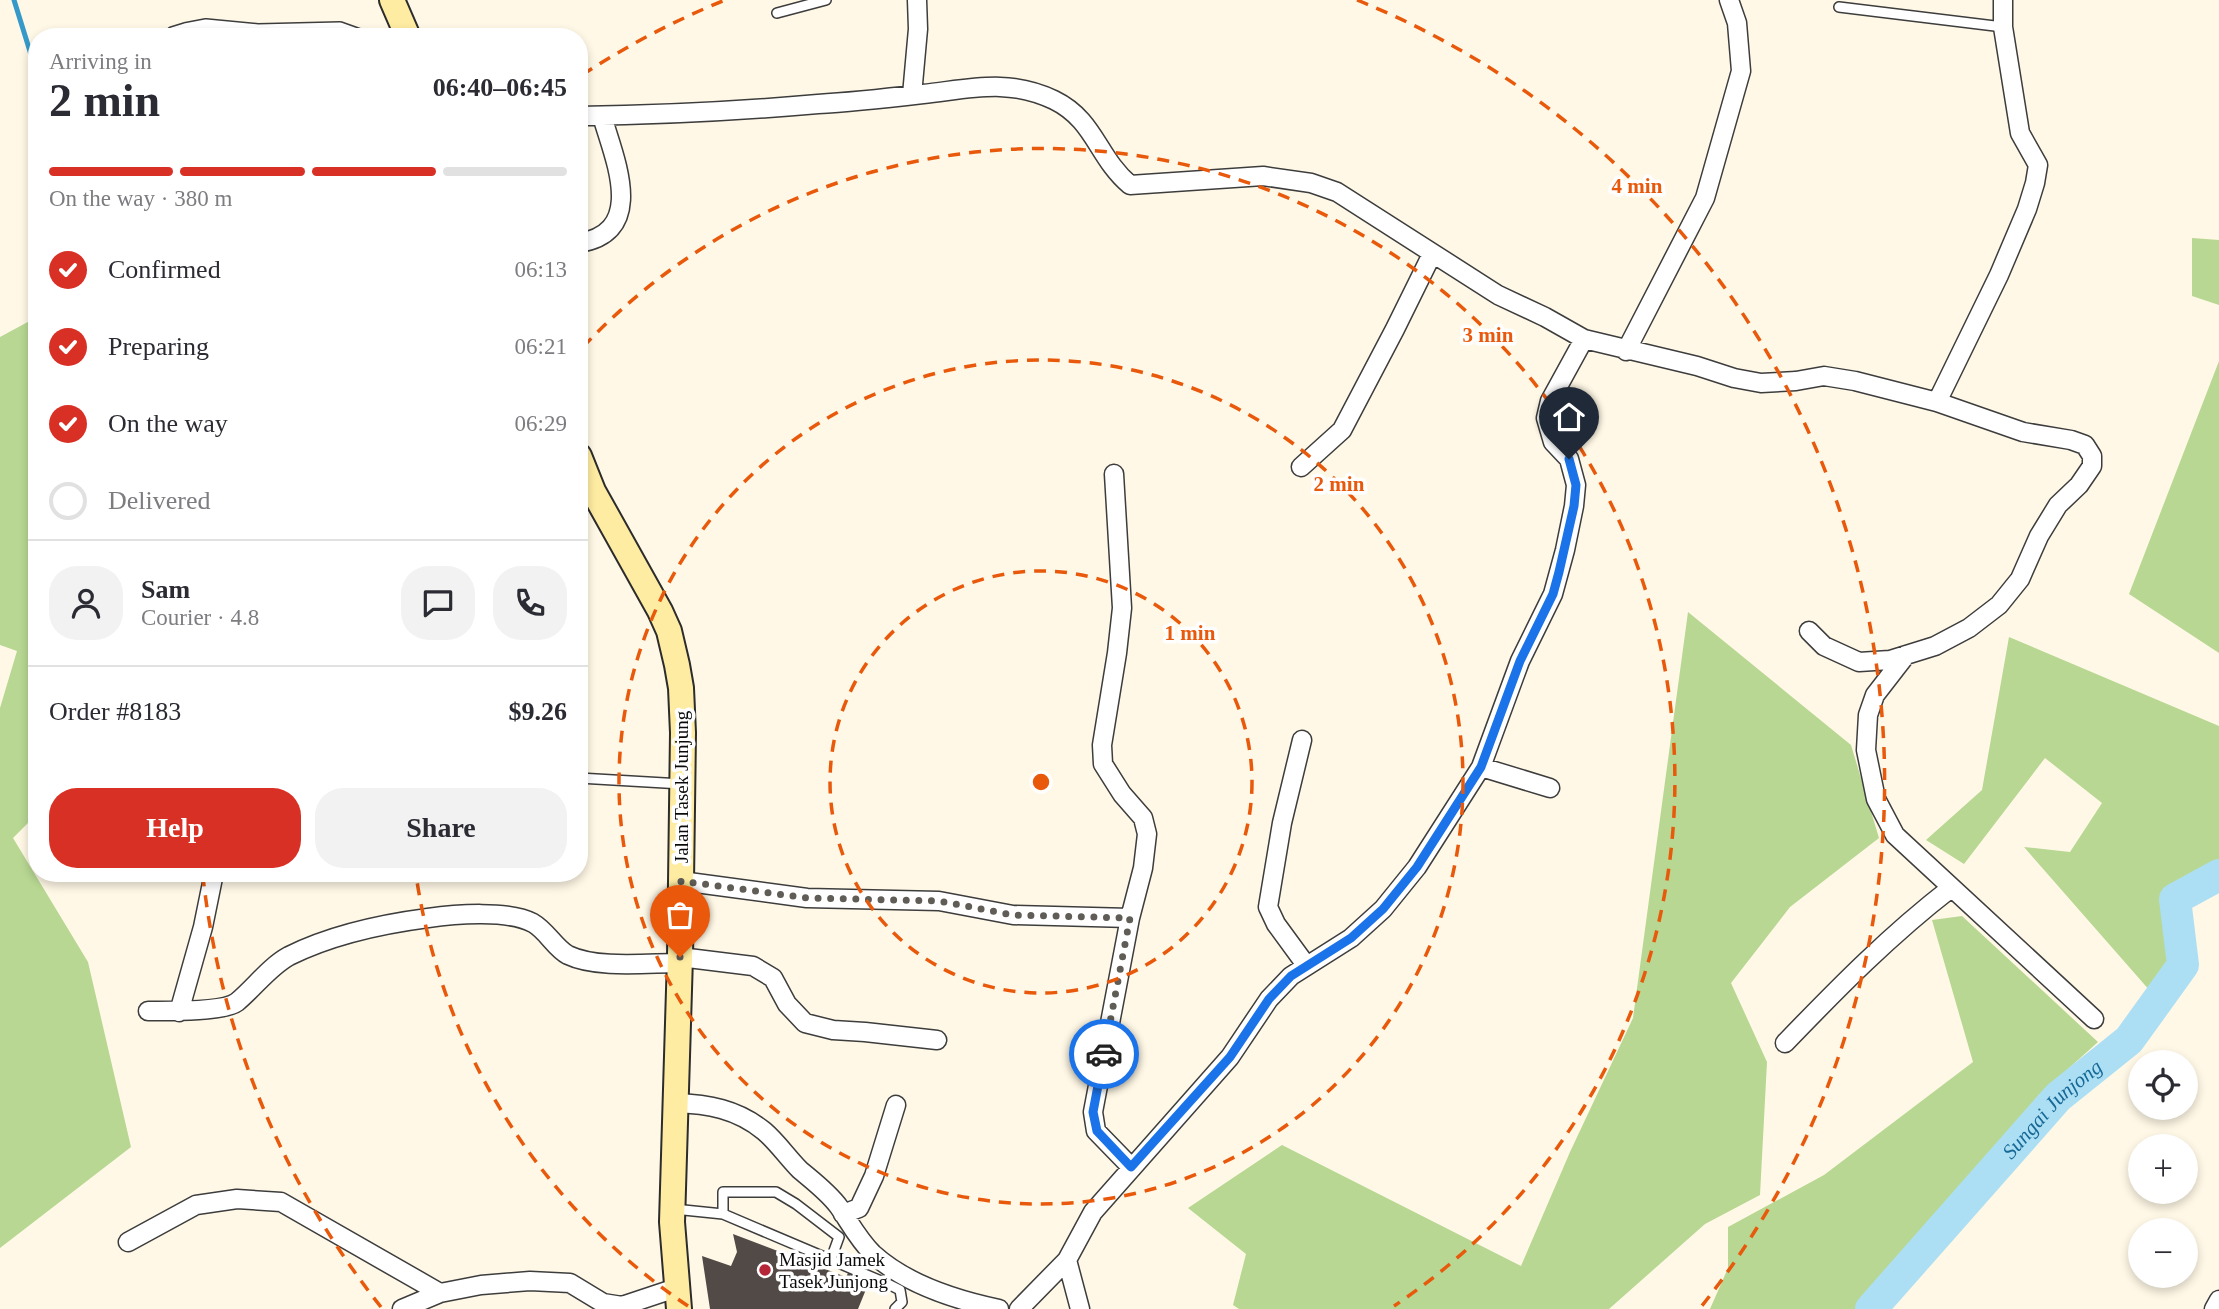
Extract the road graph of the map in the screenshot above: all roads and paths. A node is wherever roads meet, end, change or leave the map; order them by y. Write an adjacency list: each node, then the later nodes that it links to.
1 (392, 0): 13 (main road)
2 (826, 0): 7 (lane)
3 (917, 0): 14 (street)
4 (1729, 0): 20 (street)
5 (2003, 0): 8 (street)
6 (1839, 7): 8 (lane)
7 (777, 13)
8 (2003, 27): 21 (street)
9 (185, 28): 10 (lane)
10 (248, 28)
11 (299, 28): 12 (lane)
12 (343, 28)
13 (404, 28)
14 (912, 95): 16 (street); 18 (street)
15 (588, 116): 16 (street)
16 (602, 116): 17 (street)
17 (588, 241)
18 (1432, 254): 19 (street); 22 (street)
19 (1584, 339): 20 (street); 28 (street)
20 (1626, 351): 21 (street)
21 (1937, 402): 26 (street)
22 (1301, 467)
23 (1114, 474): 35 (street)
24 (588, 478): 30 (main road, Jalan Tasek Junjung)
25 (1809, 631): 26 (street)
26 (1906, 655): 34 (street)
27 (1302, 740): 37 (street)
28 (1481, 767): 31 (street); 37 (street)
29 (588, 779): 30 (lane)
30 (683, 784): 32 (main road, Jalan Tasek Junjung)
31 (1550, 788)
32 (681, 881): 35 (street); 36 (main road, Jalan Tasek Junjung)
33 (212, 882): 39 (street)
34 (1951, 888): 40 (street); 42 (street)
35 (1130, 918): 45 (street)
36 (680, 960): 39 (street); 41 (street); 43 (main road, Jalan Tasek Junjung)
37 (1306, 965): 45 (street)
38 (148, 1011): 39 (street)
39 (179, 1012)
40 (2094, 1019)
41 (937, 1040)
42 (1785, 1043)
43 (674, 1103): 46 (main road, Jalan Tasek Junjung); 48 (street)
44 (896, 1105): 48 (street)
45 (1131, 1167): 51 (street)
46 (672, 1208): 47 (lane); 53 (main road, Jalan Tasek Junjung)
47 (723, 1214): 50 (lane); 50 (lane)
48 (843, 1214): 57 (street)
49 (128, 1242): 52 (street)
50 (831, 1259): 56 (lane)
51 (1067, 1260): 58 (street); 59 (street)
52 (440, 1293): 53 (street); 55 (street)
53 (678, 1298)
54 (2219, 1300): 60 (street)
55 (402, 1309)
56 (895, 1309)
57 (999, 1309)
58 (1018, 1309)
59 (1080, 1309)
60 (2214, 1309)

